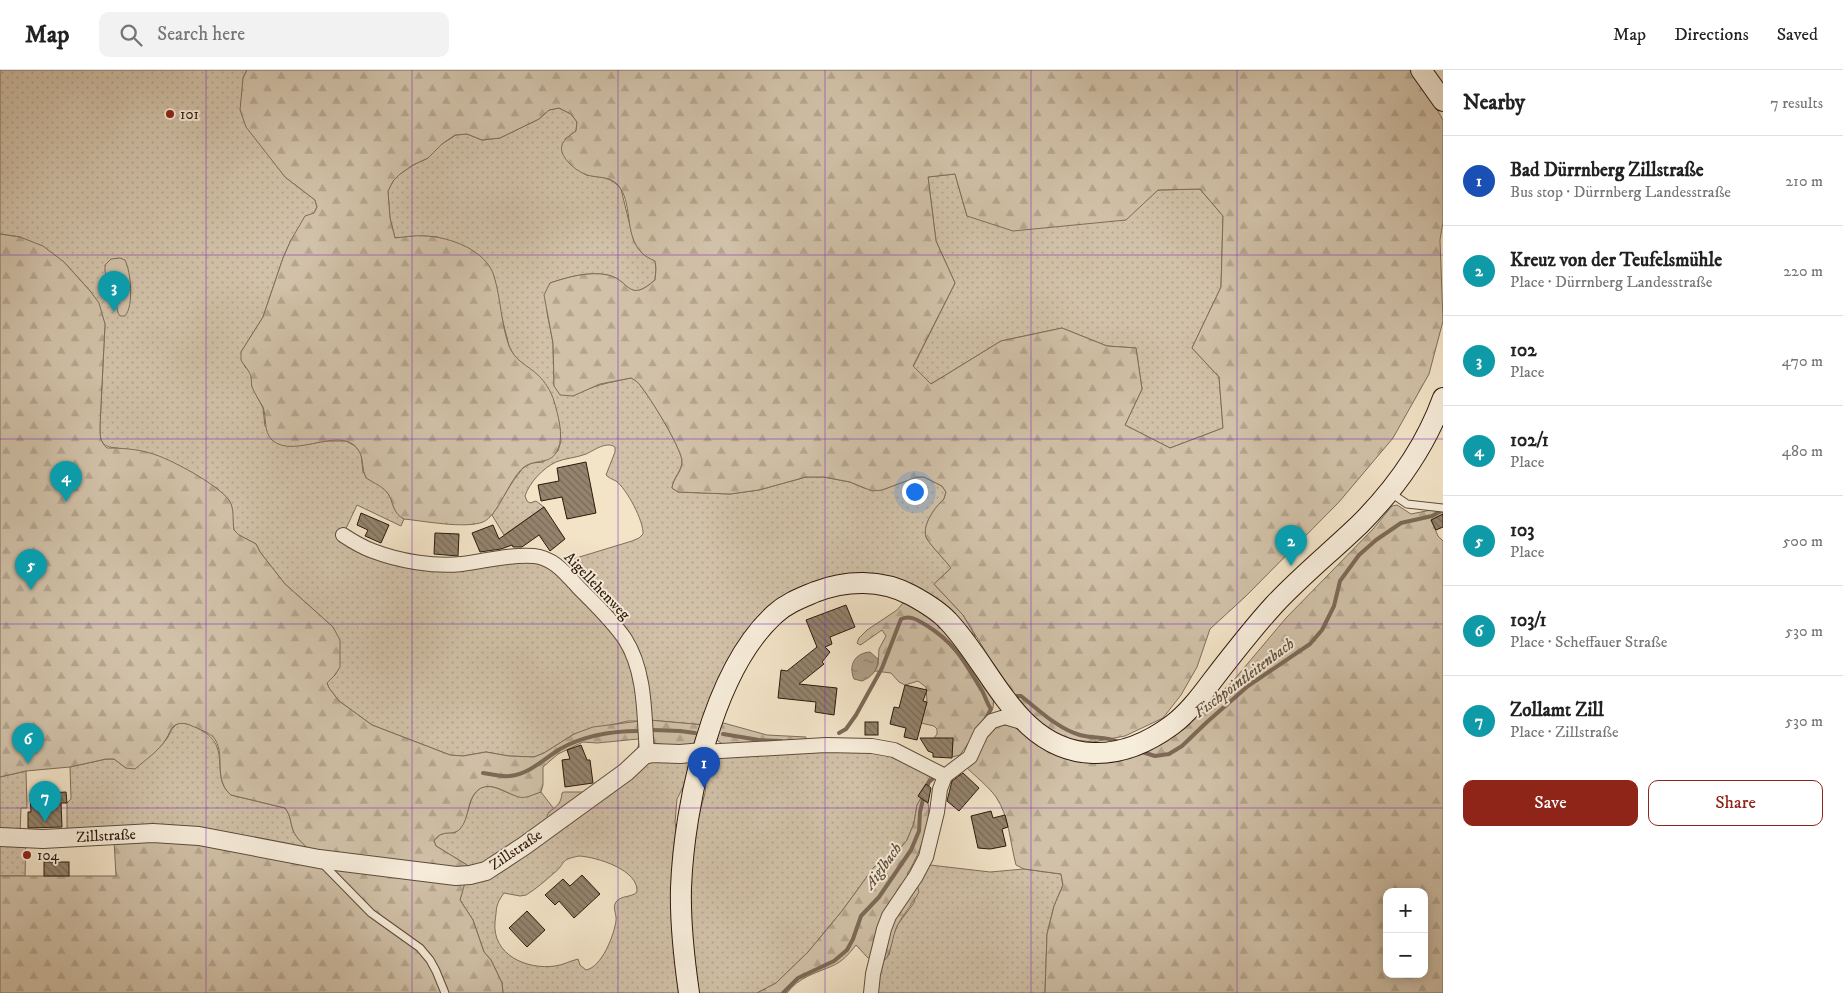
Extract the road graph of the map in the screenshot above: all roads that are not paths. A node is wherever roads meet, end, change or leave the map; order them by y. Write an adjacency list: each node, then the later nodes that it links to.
1 (1421, 70): 2 (main road)
2 (1443, 101)
3 (1443, 398): 4 (main road)
4 (1389, 491): 5 (lane); 9 (main road)
5 (1440, 507)
6 (343, 535): 11 (street, Aigellehenweg)
7 (1001, 692): 8 (street); 9 (main road); 10 (main road)
8 (999, 718): 9 (street); 12 (street)
9 (1028, 724)
10 (702, 752): 11 (street); 12 (street); 16 (main road)
11 (648, 754): 14 (street, Zillstraße)
12 (942, 774): 17 (street)
13 (0, 837): 14 (street, Zillstraße)
14 (319, 859): 15 (lane)
15 (445, 993)
16 (689, 993)
17 (871, 993)

